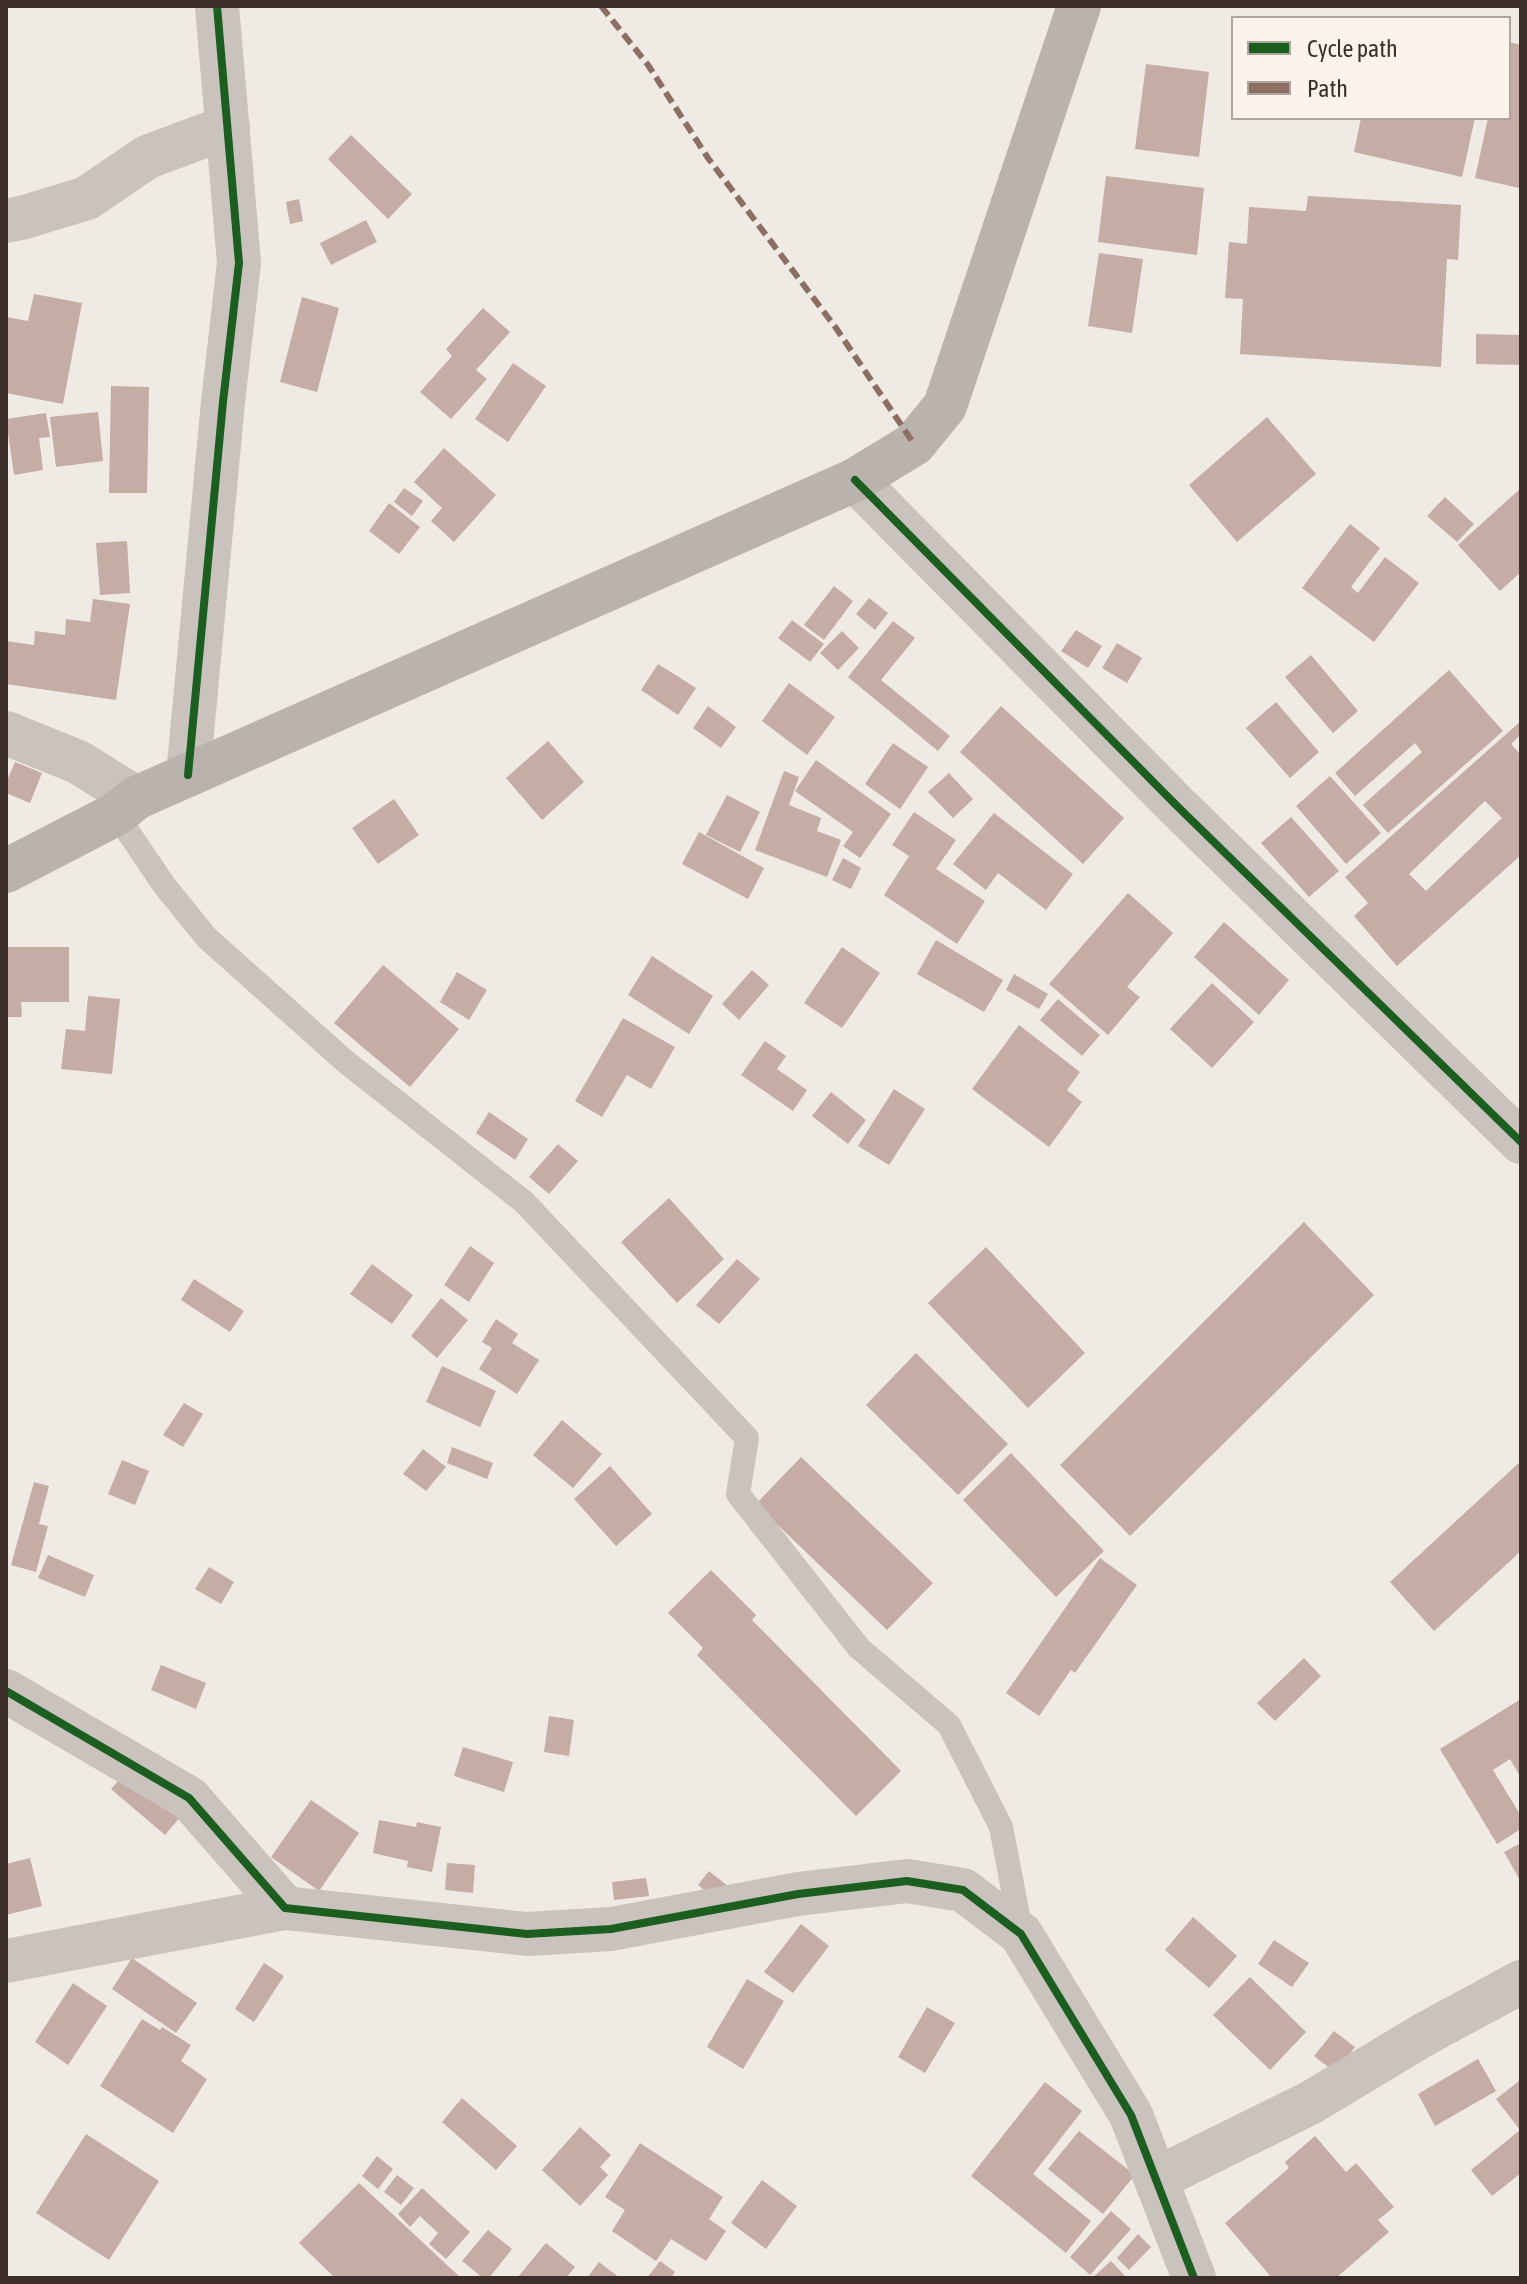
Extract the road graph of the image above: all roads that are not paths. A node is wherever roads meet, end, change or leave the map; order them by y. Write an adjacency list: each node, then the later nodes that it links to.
1 (217, 6): 3 (street)
2 (1079, 6): 5 (main road)
3 (228, 127): 4 (street); 7 (street)
4 (6, 221)
5 (855, 480): 7 (main road); 10 (street)
6 (6, 733): 8 (street)
7 (188, 775): 8 (main road)
8 (126, 806): 9 (main road); 13 (lane)
9 (6, 871)
10 (1521, 1142)
11 (6, 1691): 12 (street)
12 (285, 1908): 13 (street); 14 (street)
13 (1021, 1934): 16 (street)
14 (6, 1961)
15 (1521, 1982): 16 (street)
16 (1156, 2179): 17 (street)
17 (1194, 2278)

